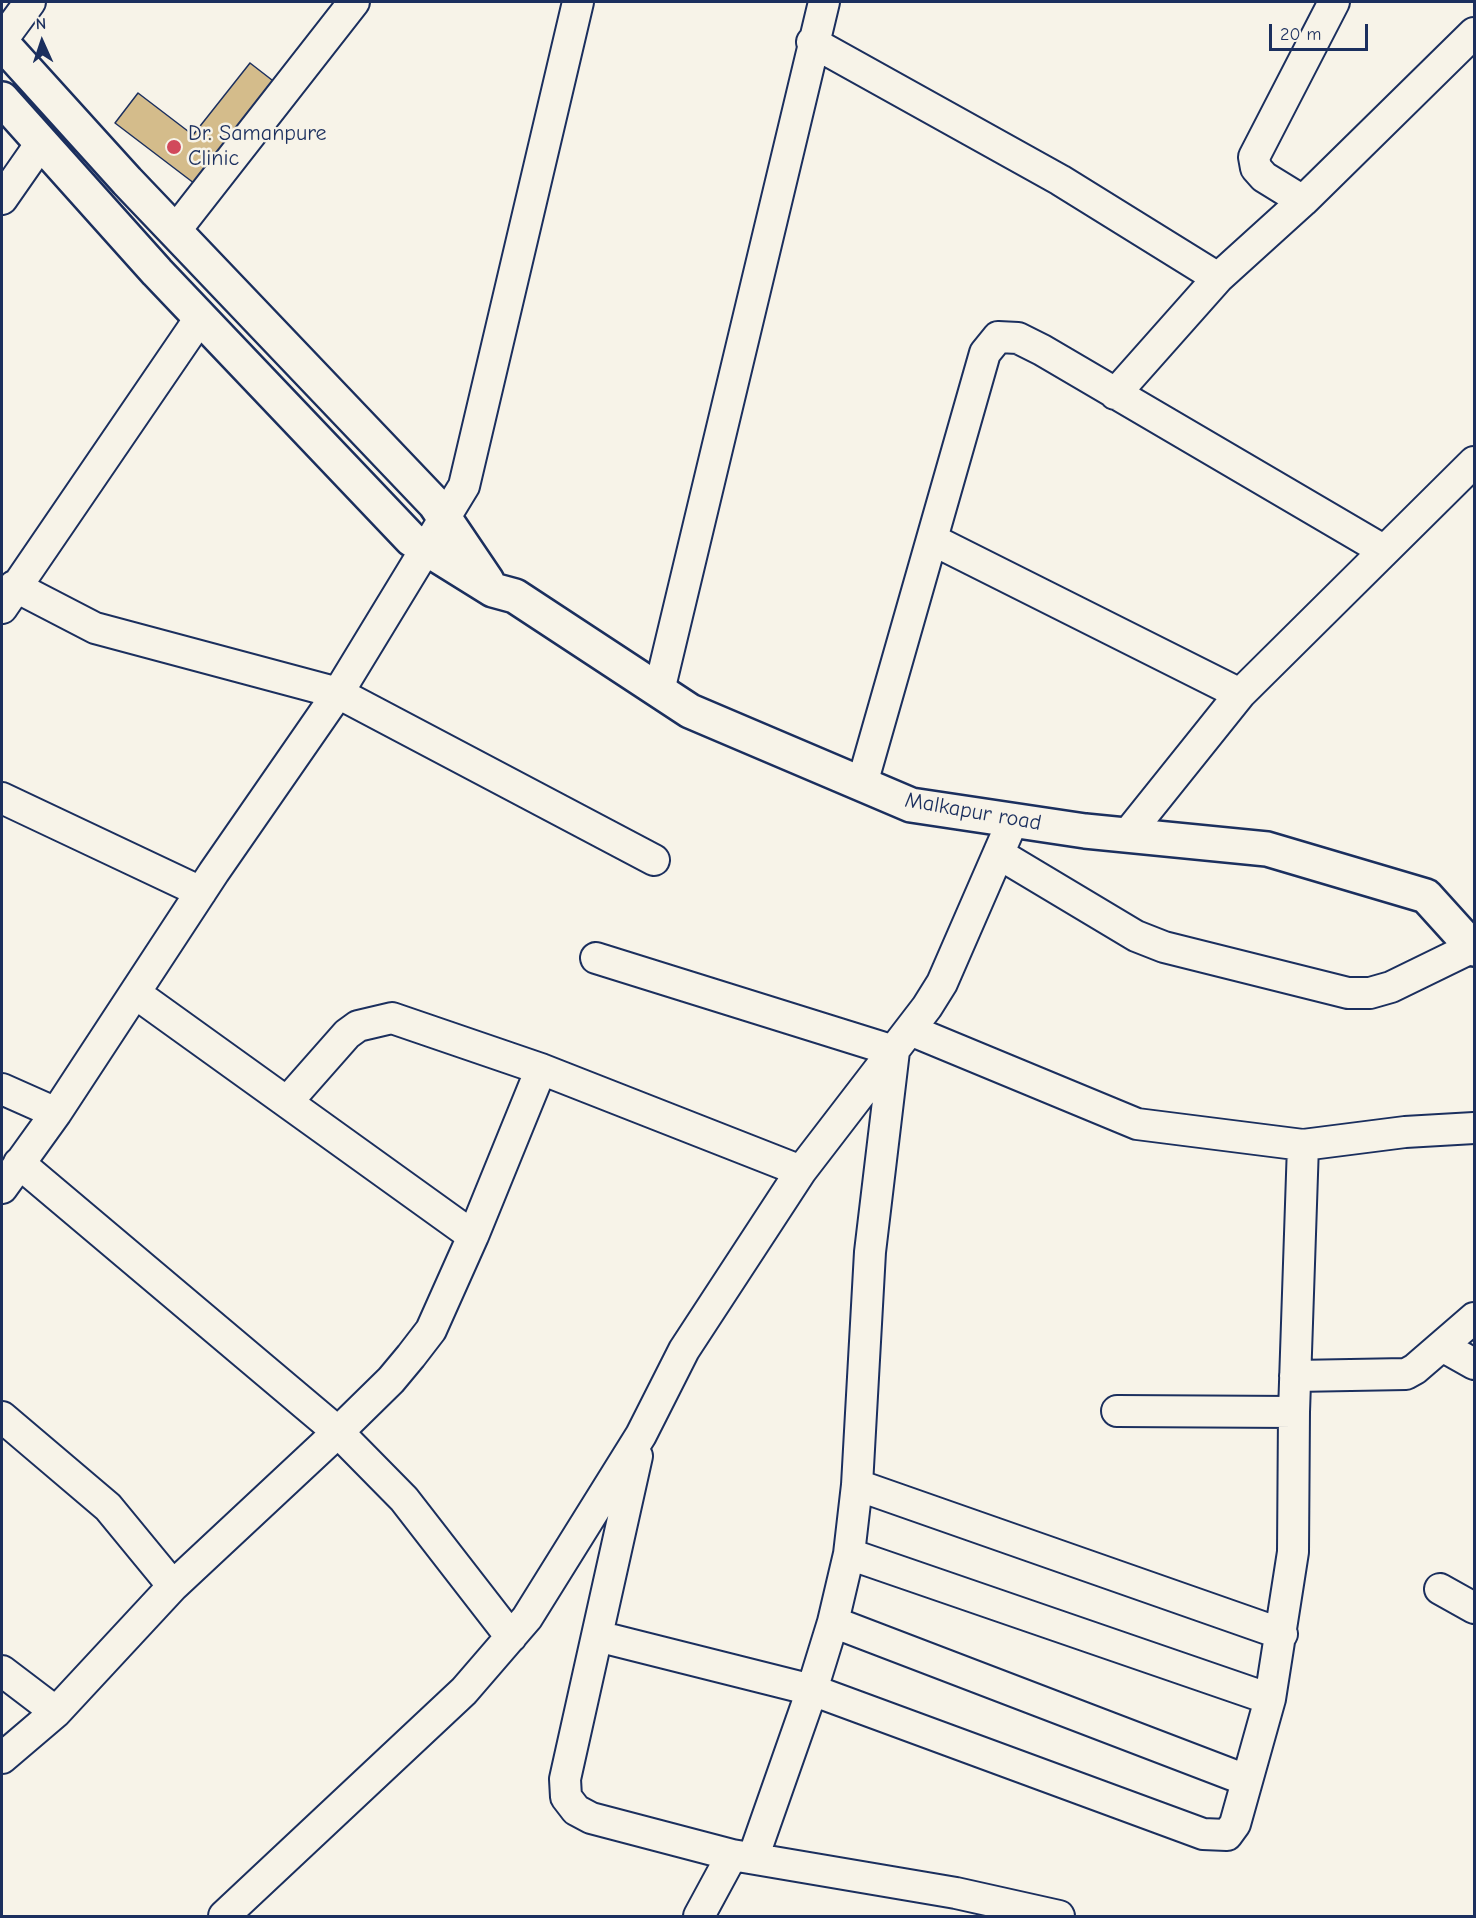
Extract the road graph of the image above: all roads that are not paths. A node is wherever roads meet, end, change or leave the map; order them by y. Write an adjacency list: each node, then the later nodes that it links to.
1 (30, 2): 7 (street)
2 (354, 2): 13 (street)
3 (578, 2): 18 (street)
4 (824, 2): 8 (street)
5 (1334, 2): 12 (street)
6 (1474, 33): 12 (street)
7 (2, 42): 13 (street)
8 (812, 42): 14 (street); 24 (street)
9 (2, 99): 10 (street, Malkapur road)
10 (41, 143): 11 (street); 15 (street, Malkapur road)
11 (2, 199)
12 (1303, 201): 14 (street)
13 (175, 231): 18 (street)
14 (1218, 278): 16 (street)
15 (200, 318): 20 (street, Malkapur road); 23 (street)
16 (1115, 394): 19 (street); 21 (street)
17 (1474, 462): 21 (street)
18 (446, 517): 20 (street); 22 (street)
19 (933, 540): 26 (street); 27 (street)
20 (425, 548): 22 (street, Malkapur road); 25 (street)
21 (1383, 550): 26 (street)
22 (493, 590): 24 (street, Malkapur road)
23 (8, 597): 25 (street)
24 (659, 691): 27 (street, Malkapur road)
25 (338, 693): 32 (street); 33 (street)
26 (1240, 694): 30 (street)
27 (862, 784): 29 (street, Malkapur road)
28 (2, 798): 33 (street)
29 (1013, 820): 30 (street, Malkapur road); 31 (street)
30 (1127, 836): 34 (street, Malkapur road)
31 (999, 854): 34 (street); 37 (street)
32 (654, 860)
33 (201, 892): 36 (street)
34 (1474, 948)
35 (596, 958): 37 (street)
36 (135, 993): 40 (street); 41 (street)
37 (902, 1040): 43 (street); 45 (street); 57 (street)
38 (541, 1069): 40 (street); 45 (street); 47 (street)
39 (2, 1089): 41 (street)
40 (287, 1102): 47 (street)
41 (56, 1113): 44 (street)
42 (1474, 1128): 43 (street)
43 (1303, 1145): 51 (street)
44 (20, 1163): 46 (street); 55 (street)
45 (801, 1172): 56 (street)
46 (2, 1188)
47 (473, 1236): 55 (street)
48 (1474, 1318): 49 (street)
49 (1442, 1346): 50 (street); 51 (street)
50 (1474, 1364)
51 (1295, 1376): 53 (street)
52 (1117, 1412): 53 (street)
53 (1294, 1412): 63 (street)
54 (2, 1417): 59 (street)
55 (338, 1432): 59 (street); 65 (street)
56 (641, 1435): 64 (street); 65 (street)
57 (857, 1485): 58 (street); 63 (street)
58 (849, 1554): 62 (street); 68 (street)
59 (173, 1586): 69 (street)
60 (1440, 1589): 61 (street)
61 (1474, 1608)
62 (833, 1622): 67 (street); 71 (street)
63 (1282, 1634): 68 (street)
64 (597, 1636): 67 (street); 72 (street)
65 (511, 1637): 74 (street)
66 (2, 1671): 69 (street)
67 (812, 1690): 71 (street); 72 (street)
68 (1270, 1699): 71 (street)
69 (56, 1712): 70 (street)
70 (2, 1758)
71 (1246, 1780)
72 (742, 1857): 73 (street); 75 (street)
73 (950, 1905): 76 (street)
74 (224, 1917)
75 (699, 1917)
76 (1059, 1917)

